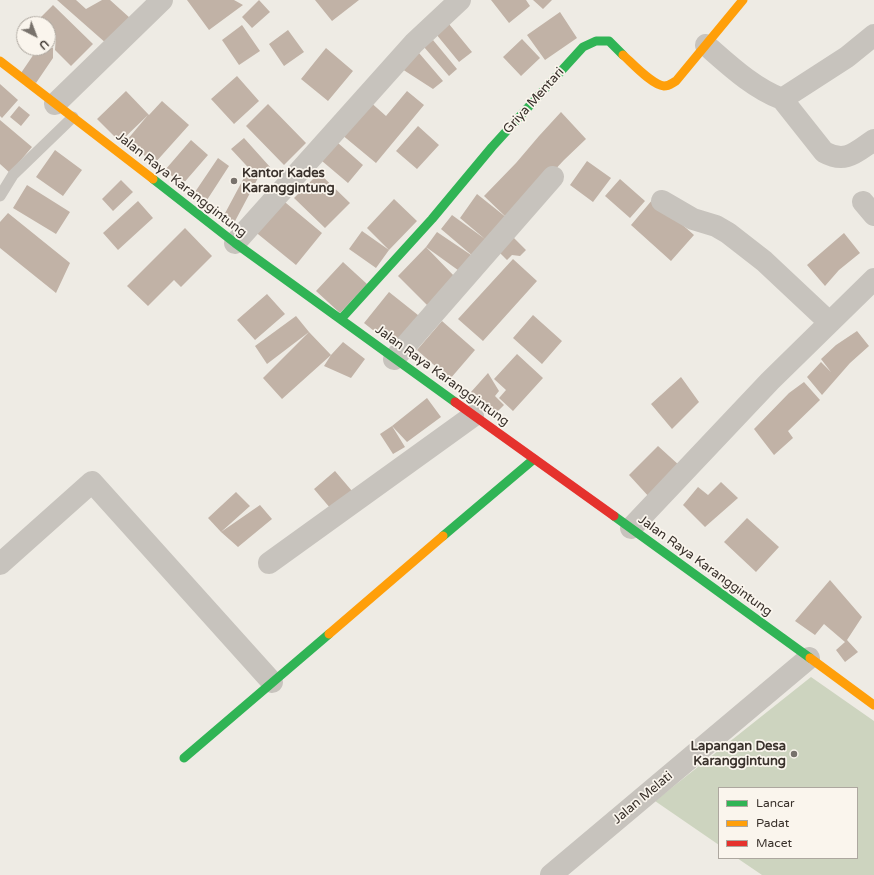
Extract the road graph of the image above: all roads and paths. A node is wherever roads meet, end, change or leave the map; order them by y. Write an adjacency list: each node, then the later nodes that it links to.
1 (162, 0): 8 (street)
2 (460, 0): 14 (street)
3 (743, 0): 5 (street, Griya Mentari)
4 (874, 34): 7 (street)
5 (706, 45): 7 (street); 16 (street, Griya Mentari)
6 (0, 61): 8 (street, Jalan Raya Karanggintung)
7 (782, 99): 10 (street)
8 (55, 104): 9 (street, Jalan Raya Karanggintung)
9 (73, 117): 12 (lane); 14 (street, Jalan Raya Karanggintung)
10 (874, 140)
11 (553, 177): 18 (street)
12 (0, 196)
13 (662, 202): 17 (street)
14 (235, 243): 16 (street, Jalan Raya Karanggintung)
15 (874, 280): 17 (street)
16 (342, 319): 18 (street, Jalan Raya Karanggintung)
17 (829, 322): 21 (street)
18 (394, 359): 19 (street, Jalan Raya Karanggintung)
19 (473, 416): 20 (street, Jalan Raya Karanggintung); 22 (street)
20 (534, 459): 21 (street, Jalan Raya Karanggintung); 25 (street)
21 (631, 528): 24 (street, Jalan Raya Karanggintung)
22 (269, 563)
23 (0, 564): 25 (street)
24 (809, 658): 26 (street, Jalan Raya Karanggintung); 28 (street, Jalan Melati)
25 (272, 682): 27 (street)
26 (874, 705)
27 (184, 758)
28 (551, 875)

